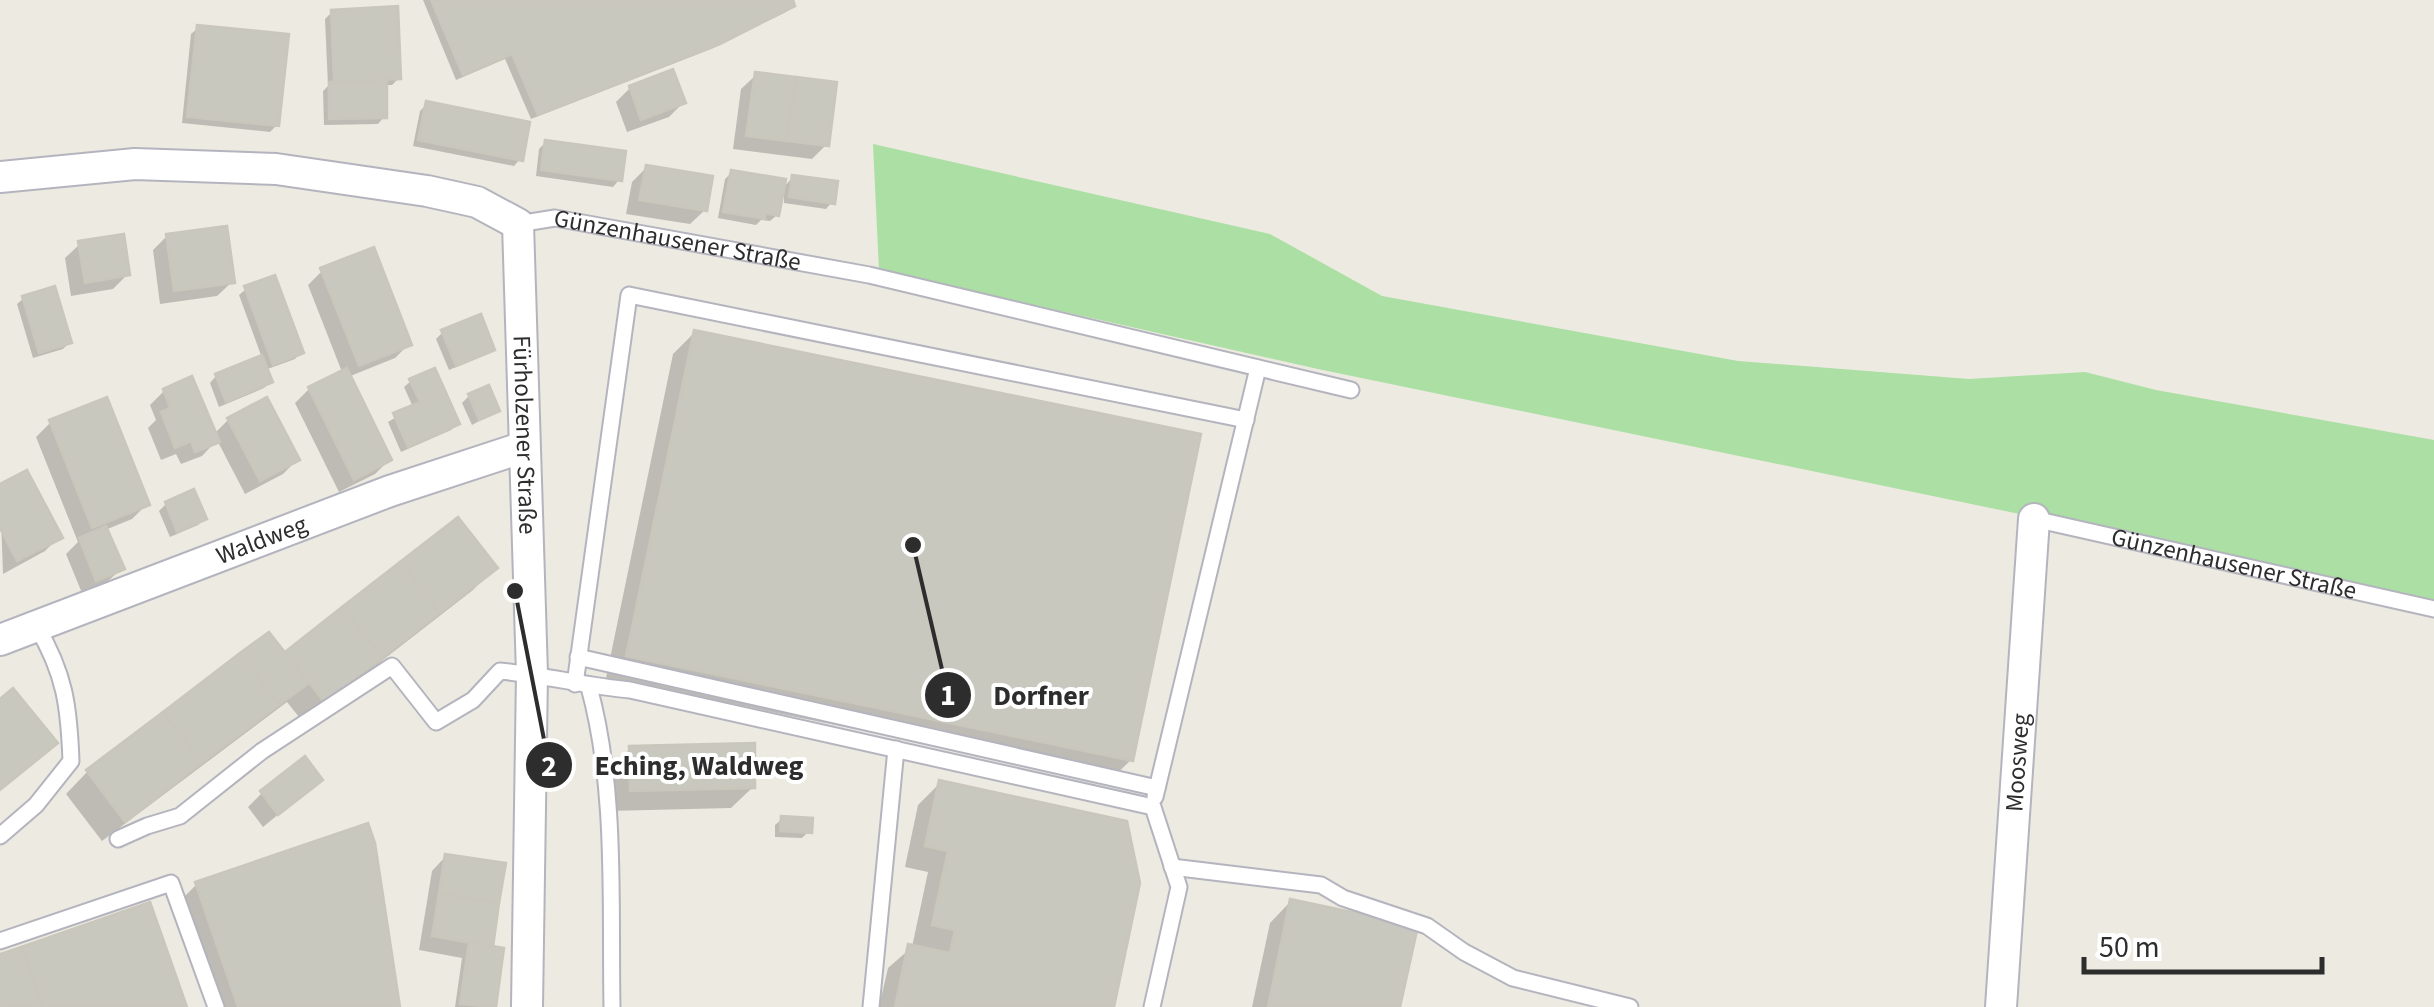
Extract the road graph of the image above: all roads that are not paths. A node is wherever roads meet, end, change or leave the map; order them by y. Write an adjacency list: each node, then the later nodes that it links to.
1 (0, 177): 2 (street, Günzenhausener Straße)
2 (518, 224): 3 (lane, Günzenhausener Straße); 6 (street, Fürholzener Straße)
3 (1258, 368): 4 (lane, Günzenhausener Straße); 5 (lane)
4 (1351, 390)
5 (1246, 420): 11 (lane); 15 (lane)
6 (524, 447): 9 (street, Waldweg); 12 (street, Fürholzener Straße)
7 (2034, 518): 8 (lane, Günzenhausener Straße); 27 (street, Moosweg)
8 (2434, 609)
9 (37, 627): 10 (street, Waldweg); 17 (lane)
10 (0, 640)
11 (578, 657): 13 (lane); 15 (lane)
12 (532, 674): 13 (lane); 18 (lane); 22 (street, Fürholzener Straße)
13 (582, 685): 14 (lane); 23 (lane)
14 (896, 749): 16 (lane); 24 (lane)
15 (1157, 788): 16 (lane)
16 (1153, 807): 19 (lane)
17 (0, 836)
18 (118, 839)
19 (1172, 868): 25 (lane); 26 (lane)
20 (0, 941): 21 (lane)
21 (216, 1007)
22 (527, 1007)
23 (612, 1007)
24 (871, 1007)
25 (1152, 1007)
26 (1630, 1007)
27 (2001, 1007)

